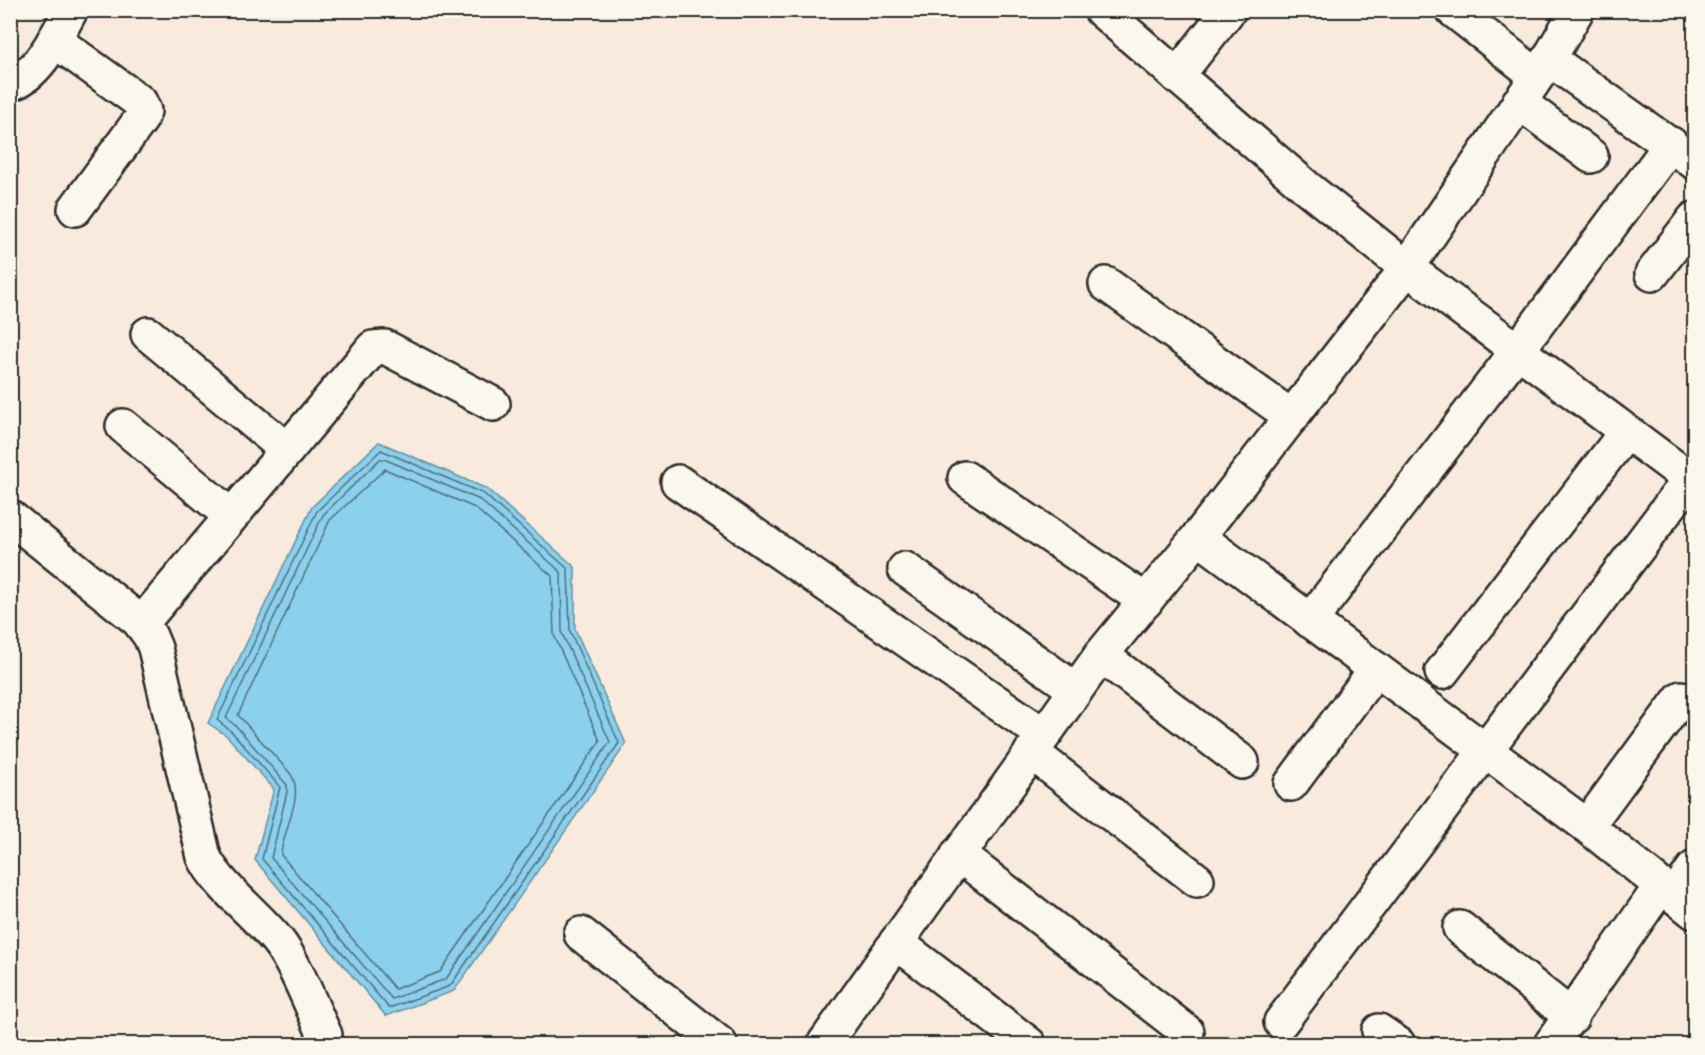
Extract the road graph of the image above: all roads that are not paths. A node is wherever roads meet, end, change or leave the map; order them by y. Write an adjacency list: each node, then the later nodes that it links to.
1 (71, 10): 6 (street)
2 (1101, 10): 7 (street)
3 (1229, 10): 7 (street)
4 (1453, 10): 8 (street)
5 (1577, 10): 8 (street)
6 (54, 40): 9 (street); 12 (street)
7 (1177, 76): 14 (street)
8 (1535, 79): 10 (street); 11 (street); 14 (street)
9 (10, 84)
10 (1683, 153): 18 (street)
11 (1591, 156)
12 (75, 209)
13 (1695, 219): 15 (street)
14 (1407, 268): 18 (street); 20 (street)
15 (1652, 274)
16 (1106, 284): 20 (street)
17 (148, 334): 23 (street)
18 (1518, 350): 22 (street); 32 (street)
19 (494, 404): 23 (street)
20 (1292, 417): 29 (street)
21 (123, 426): 27 (street)
22 (1626, 432): 25 (street); 36 (street)
23 (287, 450): 27 (street)
24 (965, 478): 31 (street)
25 (1692, 481): 40 (street)
26 (678, 482): 39 (street)
27 (231, 516): 33 (street)
28 (10, 517): 33 (street)
29 (1198, 537): 31 (street); 32 (street)
30 (905, 569): 37 (street)
31 (1146, 601): 34 (street)
32 (1310, 621): 35 (street)
33 (141, 624): 54 (street)
34 (1101, 656): 37 (street); 41 (street)
35 (1376, 669): 40 (street); 42 (street)
36 (1442, 672)
37 (1076, 690): 39 (street)
38 (1681, 698): 43 (street)
39 (1037, 744): 44 (street); 46 (street)
40 (1486, 751): 43 (street); 52 (street)
41 (1242, 762)
42 (1291, 784)
43 (1587, 826): 47 (street)
44 (958, 854): 50 (street); 53 (street)
45 (1695, 868): 47 (street)
46 (1197, 880)
47 (1677, 898): 51 (street)
48 (1460, 928): 51 (street)
49 (581, 934): 55 (street)
50 (896, 942): 56 (street); 57 (street)
51 (1572, 1017): 58 (street)
52 (1281, 1022)
53 (1187, 1032)
54 (325, 1035)
55 (720, 1044)
56 (824, 1044)
57 (1029, 1044)
58 (1551, 1044)

